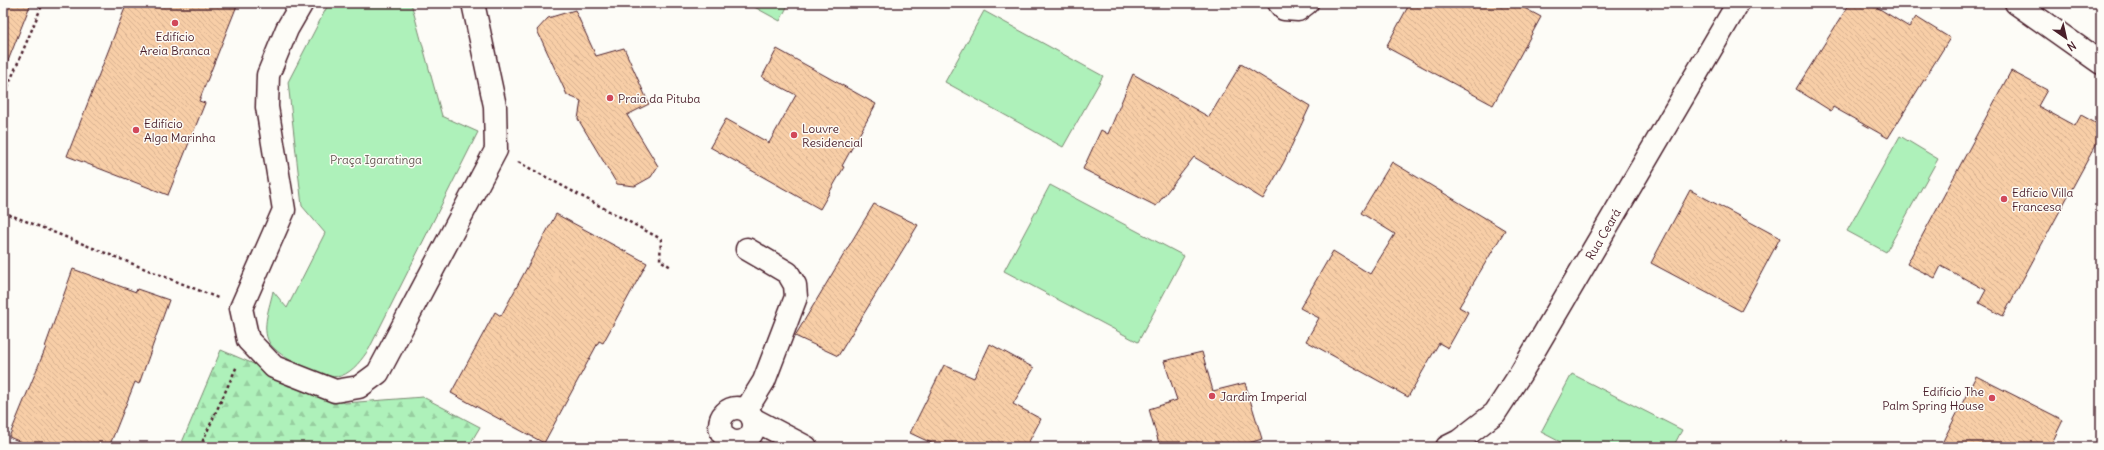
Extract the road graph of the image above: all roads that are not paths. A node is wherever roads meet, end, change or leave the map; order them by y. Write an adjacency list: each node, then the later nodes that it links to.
1 (302, 3): 2 (street)
2 (473, 3)
3 (1279, 3): 4 (street)
4 (1307, 3)
5 (1738, 3): 12 (street, Rua Ceará)
6 (2016, 3): 7 (street)
7 (2101, 63)
8 (747, 249): 9 (street)
9 (751, 420): 10 (street); 10 (street); 11 (street)
10 (726, 443)
11 (806, 447)
12 (1447, 447)

